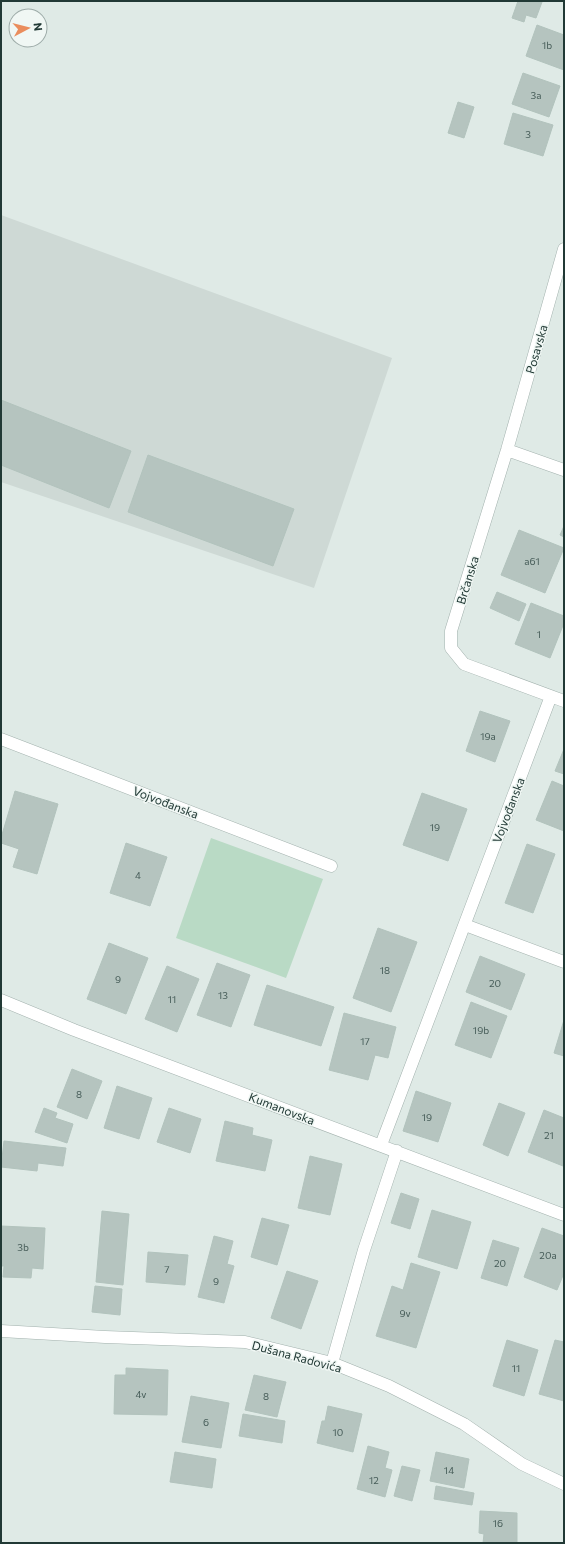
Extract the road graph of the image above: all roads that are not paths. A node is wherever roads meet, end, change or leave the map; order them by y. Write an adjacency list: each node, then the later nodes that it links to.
1 (564, 249): 2 (street, Posavska)
2 (507, 450): 3 (street); 4 (street, Brčanska)
3 (564, 470)
4 (551, 696): 5 (street, Brčanska); 8 (street, Vojvođanska)
5 (564, 701)
6 (1, 739): 7 (street, Vojvođanska)
7 (331, 866)
8 (465, 925): 9 (street); 11 (street, Vojvođanska)
9 (564, 962)
10 (1, 1000): 11 (street, Kumanovska)
11 (381, 1145): 12 (street, Kumanovska)
12 (397, 1151): 13 (street, Kumanovska); 15 (street)
13 (564, 1215)
14 (1, 1331): 15 (street, Dušana Radovića)
15 (332, 1363): 16 (street, Dušana Radovića)
16 (564, 1484)

